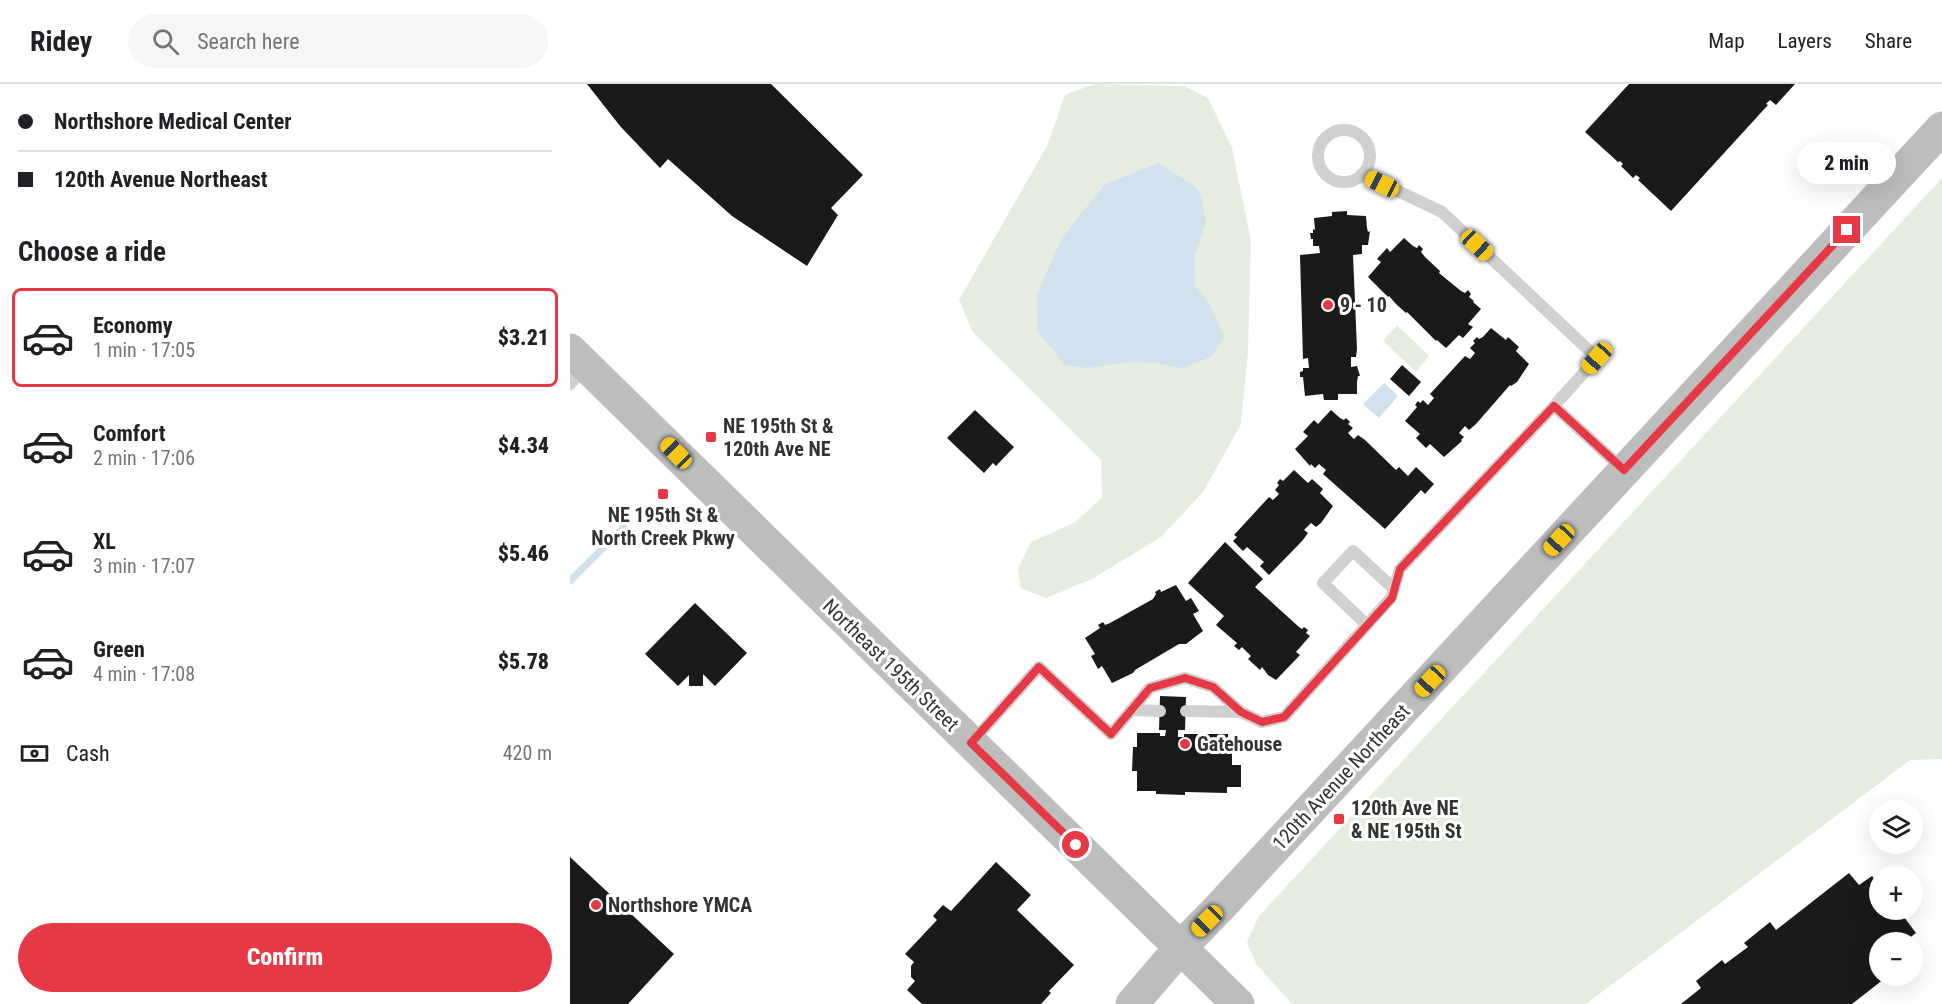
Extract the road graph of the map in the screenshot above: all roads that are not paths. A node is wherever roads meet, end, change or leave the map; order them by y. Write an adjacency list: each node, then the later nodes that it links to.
1 (1942, 128): 5 (main road, 120th Avenue Northeast)
2 (1362, 174): 2 (lane); 4 (lane)
3 (576, 366): 12 (main road, Northeast 195th Street)
4 (1554, 406): 5 (lane); 6 (lane)
5 (1624, 470): 13 (main road, 120th Avenue Northeast)
6 (1394, 589): 7 (lane); 7 (lane)
7 (1367, 625): 11 (lane)
8 (1131, 710): 9 (lane); 11 (lane); 12 (lane)
9 (1160, 711)
10 (1186, 711): 11 (lane)
11 (1241, 712)
12 (971, 743): 13 (main road, Northeast 195th Street)
13 (1181, 947): 14 (main road, 120th Avenue Northeast); 15 (main road, Northeast 195th Street)
14 (1132, 1004)
15 (1238, 1004)

